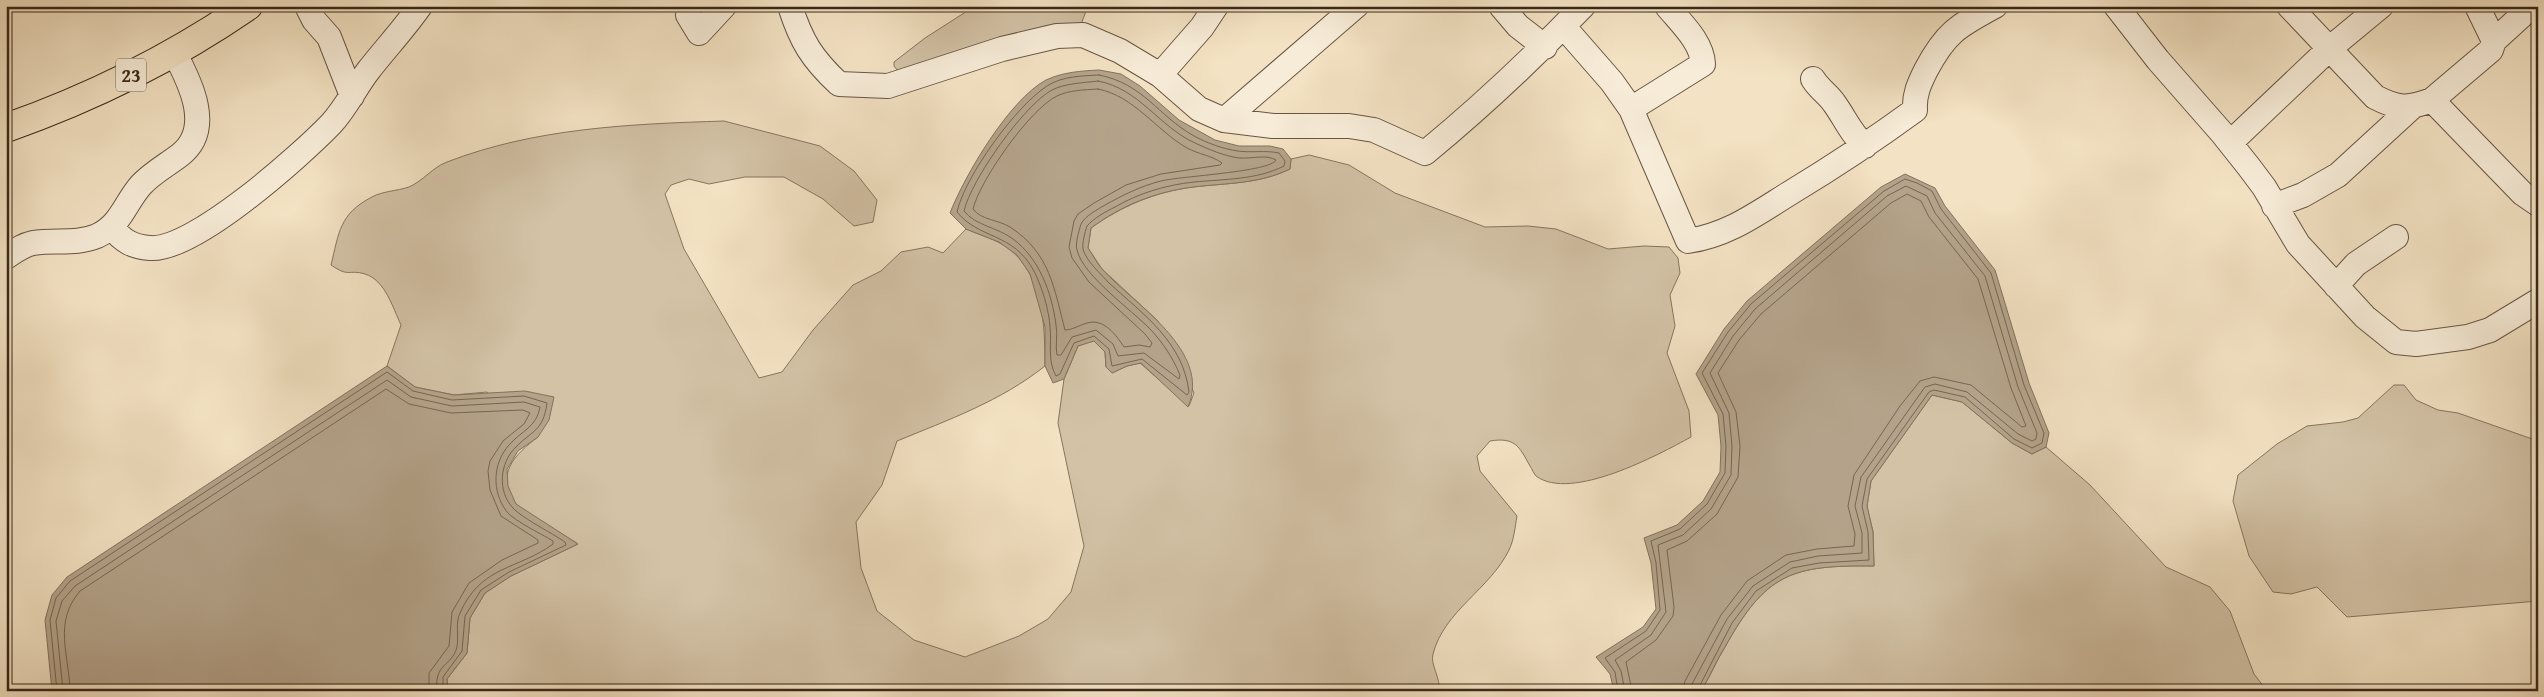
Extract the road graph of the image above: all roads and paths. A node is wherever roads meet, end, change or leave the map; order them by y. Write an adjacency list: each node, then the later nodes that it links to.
1 (248, 6): 22 (main road, 23)
2 (307, 6): 25 (street)
3 (420, 6): 25 (street)
4 (724, 6): 17 (street)
5 (790, 6): 23 (street)
6 (1216, 6): 23 (street)
7 (1356, 6): 28 (street)
8 (1501, 6): 20 (street)
9 (1583, 6): 18 (street)
10 (1995, 6): 31 (street)
11 (2116, 6): 30 (street)
12 (2289, 6): 21 (street)
13 (2381, 6): 21 (street)
14 (2477, 6): 19 (street)
15 (1677, 9): 27 (street)
16 (2529, 9): 19 (street)
17 (688, 15)
18 (1564, 27): 20 (street); 27 (street)
19 (2494, 41): 26 (street)
20 (1544, 47): 28 (street)
21 (2329, 49): 26 (street); 30 (street)
22 (174, 52): 29 (main road, 23); 34 (street)
23 (1160, 75): 28 (street)
24 (1813, 79): 31 (street)
25 (352, 96): 34 (street)
26 (2422, 104): 32 (street); 33 (street)
27 (1631, 109): 31 (street)
28 (1224, 120)
29 (6, 128)
30 (2230, 144): 33 (street)
31 (1865, 146)
32 (2538, 204)
33 (2274, 206): 37 (street)
34 (112, 227): 36 (street)
35 (2396, 237): 37 (street)
36 (6, 257)
37 (2336, 286): 38 (street)
38 (2538, 301)

